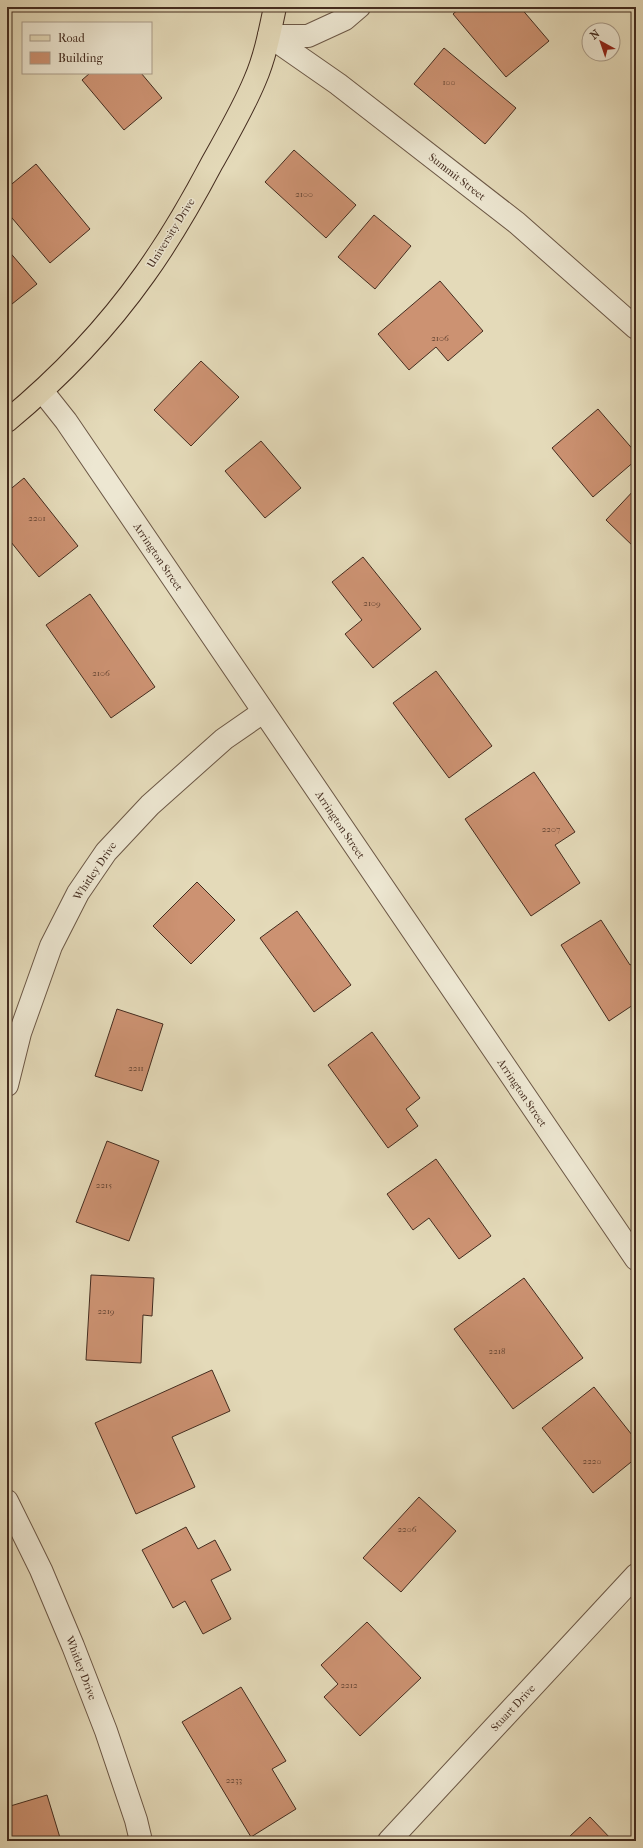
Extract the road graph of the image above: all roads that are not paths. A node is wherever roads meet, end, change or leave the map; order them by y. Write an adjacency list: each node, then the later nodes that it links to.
1 (275, 7): 3 (main road, University Drive)
2 (359, 7): 3 (street)
3 (269, 36): 4 (street, Summit Street); 5 (main road, University Drive)
4 (636, 328)
5 (42, 392): 6 (main road, University Drive); 7 (street, Arrington Street)
6 (7, 421)
7 (263, 712): 8 (street, Whitley Drive); 9 (street, Arrington Street)
8 (7, 1085)
9 (636, 1259)
10 (7, 1501): 12 (street, Whitley Drive)
11 (636, 1575): 13 (street, Stuart Drive)
12 (141, 1841)
13 (389, 1841)

